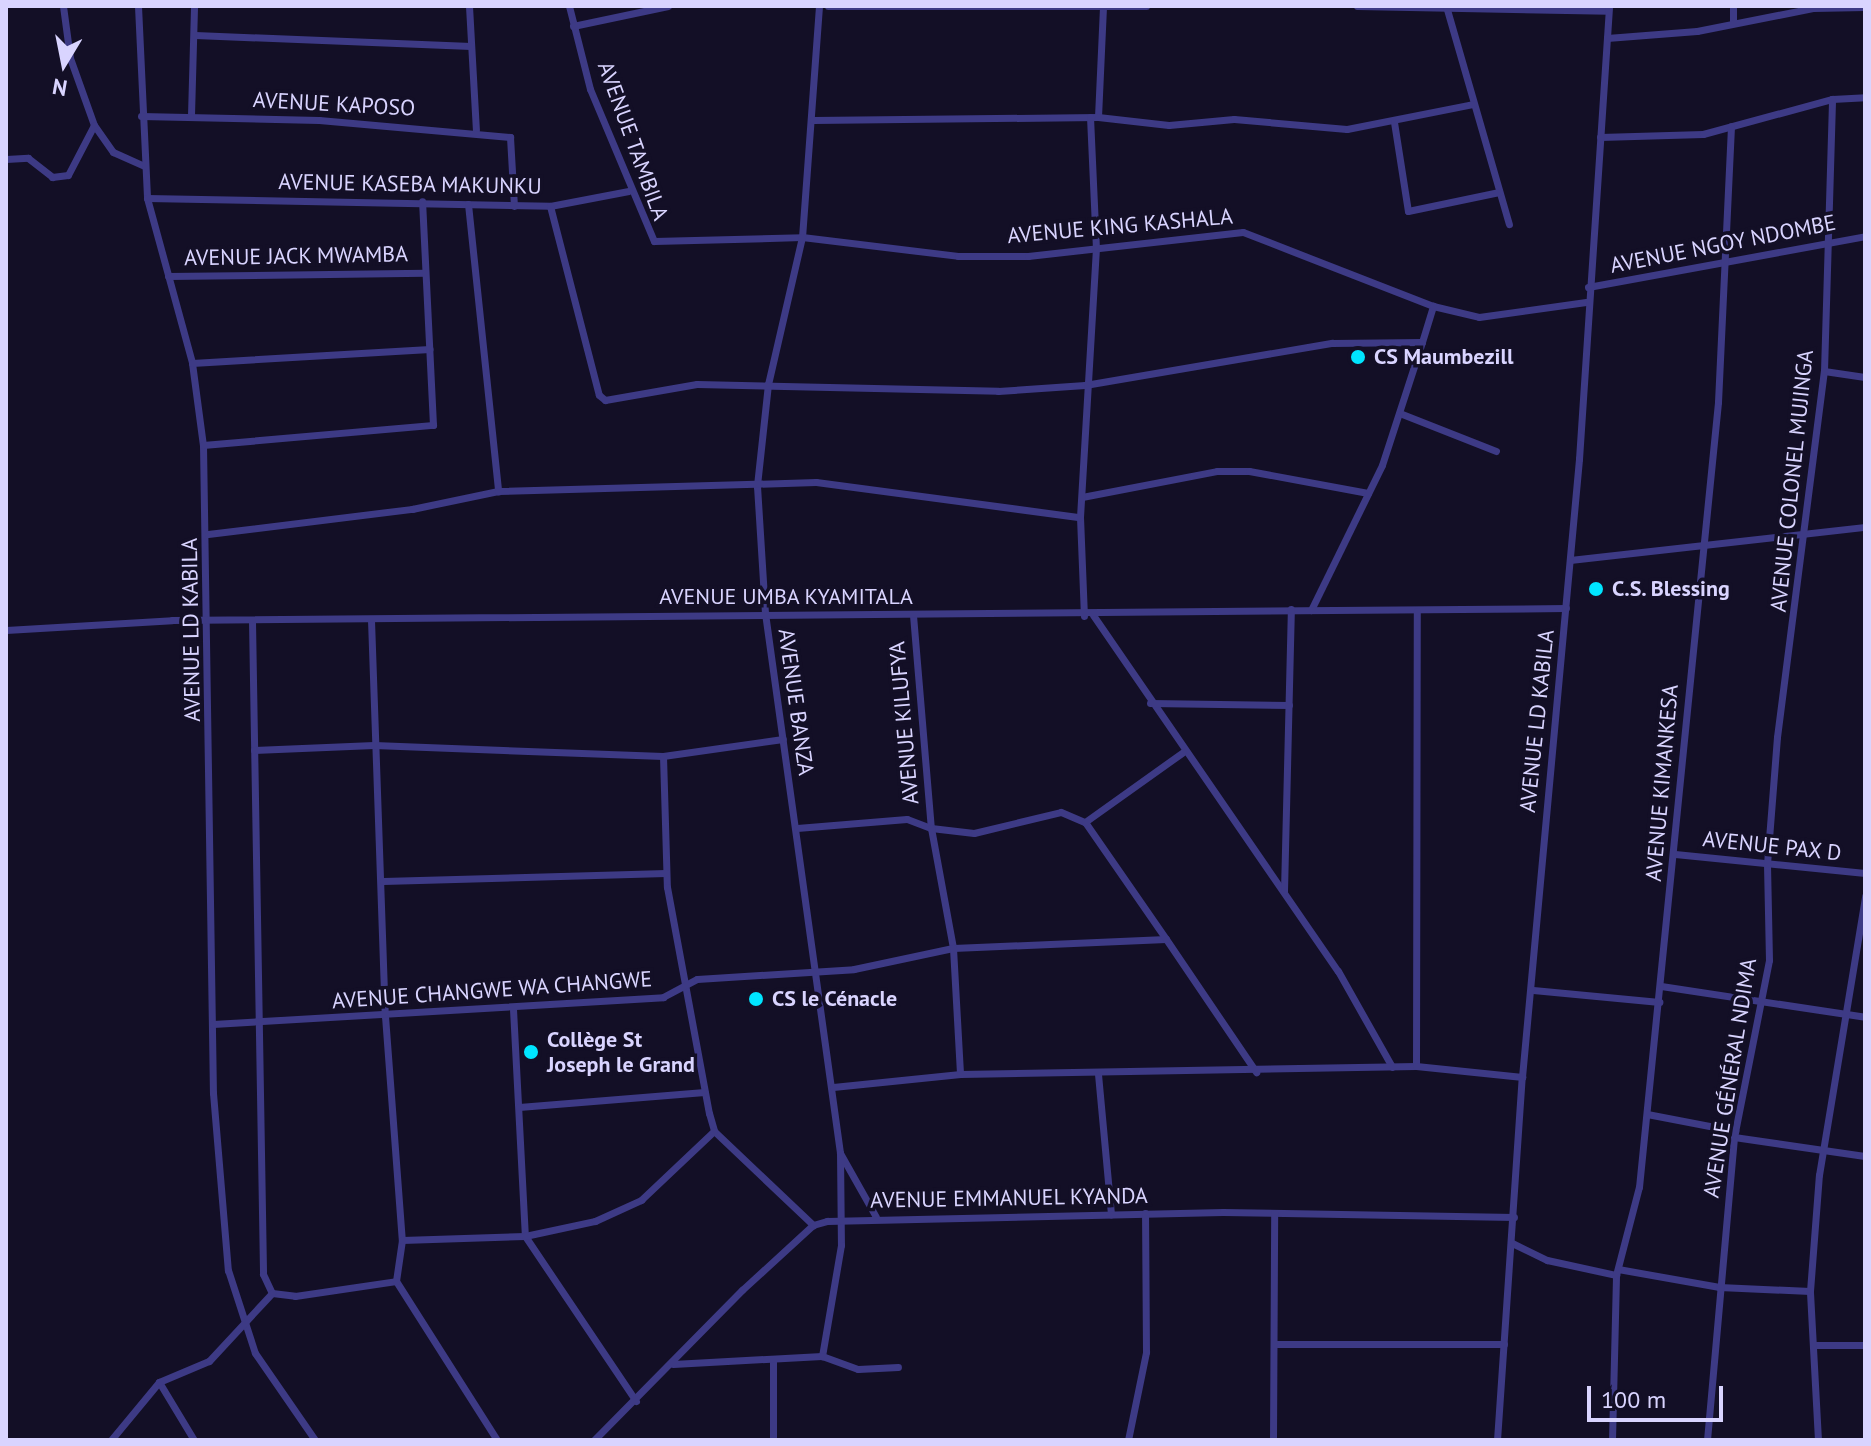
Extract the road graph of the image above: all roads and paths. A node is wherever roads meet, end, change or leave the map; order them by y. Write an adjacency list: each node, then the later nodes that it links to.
1 (63, 6): 30 (street)
2 (138, 6): 26 (street, AVENUE LD KABILA)
3 (194, 6): 19 (street)
4 (469, 6): 21 (street)
5 (569, 6): 18 (street, AVENUE TAMBILA)
6 (668, 6): 18 (street)
7 (819, 6): 28 (street, AVENUE BANZA)
8 (828, 6): 9 (street)
9 (1103, 6): 10 (street); 27 (street)
10 (1146, 6)
11 (1357, 6): 15 (street)
12 (1733, 6): 17 (street)
13 (1813, 7): 14 (street); 17 (street)
14 (1865, 7)
15 (1446, 8): 16 (street); 24 (street)
16 (1609, 8): 20 (street, AVENUE LD KABILA)
17 (1733, 22): 20 (street)
18 (573, 26): 36 (street, AVENUE TAMBILA)
19 (195, 35): 21 (street); 25 (street)
20 (1607, 38): 33 (street, AVENUE LD KABILA)
21 (471, 46): 32 (street)
22 (1865, 97): 23 (street)
23 (1832, 99): 31 (street); 47 (street, AVENUE COLONEL MUJINGA)
24 (1473, 104): 29 (street); 37 (street)
25 (191, 115): 26 (street, AVENUE KAPOSO); 32 (street, AVENUE KAPOSO)
26 (141, 116): 35 (street, AVENUE LD KABILA)
27 (1094, 117): 28 (street); 29 (street); 48 (street)
28 (813, 120): 45 (street, AVENUE BANZA)
29 (1394, 122): 37 (street)
30 (94, 125): 34 (street); 35 (street)
31 (1731, 126): 33 (street); 49 (street, AVENUE KIMANKESA)
32 (476, 130): 41 (street, AVENUE KAPOSO)
33 (1600, 137): 52 (street, AVENUE LD KABILA)
34 (6, 159)
35 (144, 166): 38 (street, AVENUE LD KABILA)
36 (629, 191): 42 (street, AVENUE KASEBA MAKUNKU); 46 (street, AVENUE TAMBILA)
37 (1499, 192): 43 (street)
38 (147, 198): 39 (street, AVENUE KASEBA MAKUNKU); 51 (street, AVENUE LD KABILA)
39 (422, 201): 40 (street, AVENUE KASEBA MAKUNKU); 50 (street)
40 (468, 204): 41 (street, AVENUE KASEBA MAKUNKU); 66 (street)
41 (514, 206): 42 (street, AVENUE KASEBA MAKUNKU)
42 (550, 206): 60 (street)
43 (1509, 224)
44 (1865, 236): 47 (street, AVENUE NGOY NDOMBE)
45 (802, 237): 46 (street, AVENUE KING KASHALA); 48 (street, AVENUE KING KASHALA); 60 (street, AVENUE BANZA)
46 (654, 241)
47 (1830, 241): 49 (street, AVENUE NGOY NDOMBE); 58 (street, AVENUE COLONEL MUJINGA)
48 (1096, 249): 54 (street, AVENUE KING KASHALA); 61 (street)
49 (1722, 267): 52 (street, AVENUE NGOY NDOMBE); 73 (street, AVENUE KIMANKESA)
50 (425, 273): 51 (street, AVENUE JACK MWAMBA); 56 (street)
51 (168, 276): 57 (street, AVENUE LD KABILA)
52 (1588, 287): 53 (street, AVENUE LD KABILA)
53 (1586, 302): 54 (street, AVENUE KING KASHALA); 74 (street, AVENUE LD KABILA)
54 (1433, 306): 55 (street)
55 (1422, 342): 61 (street); 62 (street)
56 (430, 349): 57 (street); 63 (street)
57 (192, 363): 63 (street, AVENUE LD KABILA)
58 (1824, 371): 59 (street); 71 (street, AVENUE COLONEL MUJINGA)
59 (1865, 377)
60 (768, 384): 61 (street); 65 (street, AVENUE BANZA)
61 (1085, 385): 68 (street)
62 (1402, 414): 64 (street); 67 (street)
63 (203, 445): 72 (street, AVENUE LD KABILA)
64 (1496, 451)
65 (757, 486): 66 (street); 69 (street); 79 (street, AVENUE BANZA)
66 (498, 491): 72 (street)
67 (1368, 493): 68 (street); 77 (street)
68 (1082, 497): 69 (street)
69 (1080, 517): 81 (street)
70 (1865, 527): 71 (street)
71 (1806, 532): 73 (street); 97 (street, AVENUE COLONEL MUJINGA)
72 (208, 534): 82 (street, AVENUE LD KABILA)
73 (1704, 549): 74 (street); 96 (street, AVENUE KIMANKESA)
74 (1570, 560): 75 (street, AVENUE LD KABILA)
75 (1566, 608): 78 (street, AVENUE UMBA KYAMITALA); 108 (street, AVENUE LD KABILA)
76 (1291, 609): 77 (street, AVENUE UMBA KYAMITALA); 81 (street, AVENUE UMBA KYAMITALA); 87 (street)
77 (1311, 610): 78 (street, AVENUE UMBA KYAMITALA)
78 (1417, 611): 117 (street)
79 (765, 613): 80 (street, AVENUE UMBA KYAMITALA); 83 (street, AVENUE UMBA KYAMITALA); 88 (street, AVENUE BANZA)
80 (913, 615): 81 (street, AVENUE UMBA KYAMITALA); 95 (street, AVENUE KILUFYA)
81 (1089, 615): 86 (street)
82 (209, 620): 84 (street, AVENUE UMBA KYAMITALA); 85 (street, AVENUE UMBA KYAMITALA); 116 (street, AVENUE LD KABILA)
83 (371, 620): 84 (street, AVENUE UMBA KYAMITALA); 89 (street)
84 (252, 621): 90 (street)
85 (6, 630)
86 (1150, 703): 87 (street); 91 (street)
87 (1289, 705): 101 (street)
88 (783, 739): 92 (street); 94 (street, AVENUE BANZA)
89 (374, 745): 90 (street); 92 (street); 100 (street)
90 (254, 750): 115 (street)
91 (1183, 752): 93 (street); 101 (street)
92 (663, 756): 98 (street)
93 (1085, 822): 95 (street); 103 (street)
94 (797, 828): 95 (street); 105 (street, AVENUE BANZA)
95 (931, 828): 104 (street, AVENUE KILUFYA)
96 (1675, 854): 97 (street, AVENUE PAX D); 107 (street, AVENUE KIMANKESA)
97 (1767, 864): 99 (street, AVENUE PAX D); 110 (street, AVENUE GÉNÉRAL NDIMA)
98 (666, 873): 100 (street); 106 (street)
99 (1865, 873)
100 (383, 881): 112 (street)
101 (1284, 891): 118 (street)
102 (1865, 896): 113 (street)
103 (1166, 939): 104 (street, AVENUE CHANGWE WA CHANGWE); 119 (street)
104 (953, 948): 105 (street, AVENUE CHANGWE WA CHANGWE); 120 (street, AVENUE KILUFYA)
105 (819, 967): 106 (street, AVENUE CHANGWE WA CHANGWE); 123 (street, AVENUE BANZA)
106 (687, 985): 111 (street, AVENUE CHANGWE WA CHANGWE); 124 (street)
107 (1661, 986): 109 (street, AVENUE KIMANKESA); 110 (street)
108 (1533, 990): 109 (street); 122 (street, AVENUE LD KABILA)
109 (1659, 1002): 126 (street, AVENUE KIMANKESA)
110 (1758, 1003): 113 (street); 128 (street, AVENUE GÉNÉRAL NDIMA)
111 (513, 1009): 112 (street, AVENUE CHANGWE WA CHANGWE); 125 (street)
112 (385, 1016): 115 (street, AVENUE CHANGWE WA CHANGWE); 140 (street)
113 (1847, 1016): 114 (street); 130 (street)
114 (1865, 1017)
115 (258, 1022): 116 (street); 146 (street)
116 (213, 1024): 147 (street, AVENUE LD KABILA)
117 (1416, 1066): 118 (street); 122 (street)
118 (1392, 1067): 119 (street)
119 (1256, 1072): 121 (street)
120 (960, 1074): 121 (street); 123 (street)
121 (1098, 1074): 134 (street)
122 (1522, 1077): 136 (street, AVENUE LD KABILA)
123 (833, 1087): 129 (street, AVENUE BANZA)
124 (704, 1092): 125 (street); 127 (street)
125 (519, 1107): 139 (street)
126 (1647, 1114): 128 (street); 142 (street, AVENUE KIMANKESA)
127 (714, 1131): 138 (street); 139 (street)
128 (1734, 1134): 130 (street); 144 (street, AVENUE GÉNÉRAL NDIMA)
129 (840, 1153): 135 (street); 137 (street, AVENUE BANZA)
130 (1822, 1153): 131 (street); 145 (street)
131 (1865, 1156)
132 (1145, 1213): 133 (street, AVENUE EMMANUEL KYANDA); 134 (street, AVENUE EMMANUEL KYANDA); 164 (street)
133 (1274, 1213): 136 (street, AVENUE EMMANUEL KYANDA); 148 (street)
134 (1111, 1214): 135 (street, AVENUE EMMANUEL KYANDA)
135 (876, 1217): 137 (street, AVENUE EMMANUEL KYANDA)
136 (1514, 1217): 141 (street, AVENUE LD KABILA)
137 (840, 1219): 138 (street, AVENUE EMMANUEL KYANDA); 152 (street, AVENUE BANZA)
138 (813, 1225): 154 (street)
139 (525, 1236): 140 (street); 157 (street)
140 (402, 1240): 143 (street)
141 (1512, 1243): 142 (street); 149 (street, AVENUE LD KABILA)
142 (1617, 1272): 144 (street); 167 (street, AVENUE KIMANKESA)
143 (396, 1281): 146 (street); 161 (street)
144 (1719, 1287): 145 (street); 168 (street, AVENUE GÉNÉRAL NDIMA)
145 (1810, 1291): 150 (street)
146 (272, 1293): 147 (street)
147 (245, 1323): 156 (street); 160 (street, AVENUE LD KABILA)
148 (1277, 1344): 149 (street); 165 (street)
149 (1504, 1344): 166 (street, AVENUE LD KABILA)
150 (1814, 1345): 151 (street); 169 (street)
151 (1865, 1345)
152 (822, 1356): 153 (street); 155 (street)
153 (773, 1361): 154 (street); 163 (street)
154 (673, 1364): 157 (street)
155 (898, 1367)
156 (159, 1382): 158 (street); 159 (street)
157 (636, 1401): 162 (street)
158 (111, 1440)
159 (194, 1440)
160 (315, 1440)
161 (497, 1440)
162 (594, 1440)
163 (773, 1440)
164 (1128, 1440)
165 (1273, 1440)
166 (1497, 1440)
167 (1612, 1440)
168 (1707, 1440)
169 (1818, 1440)

